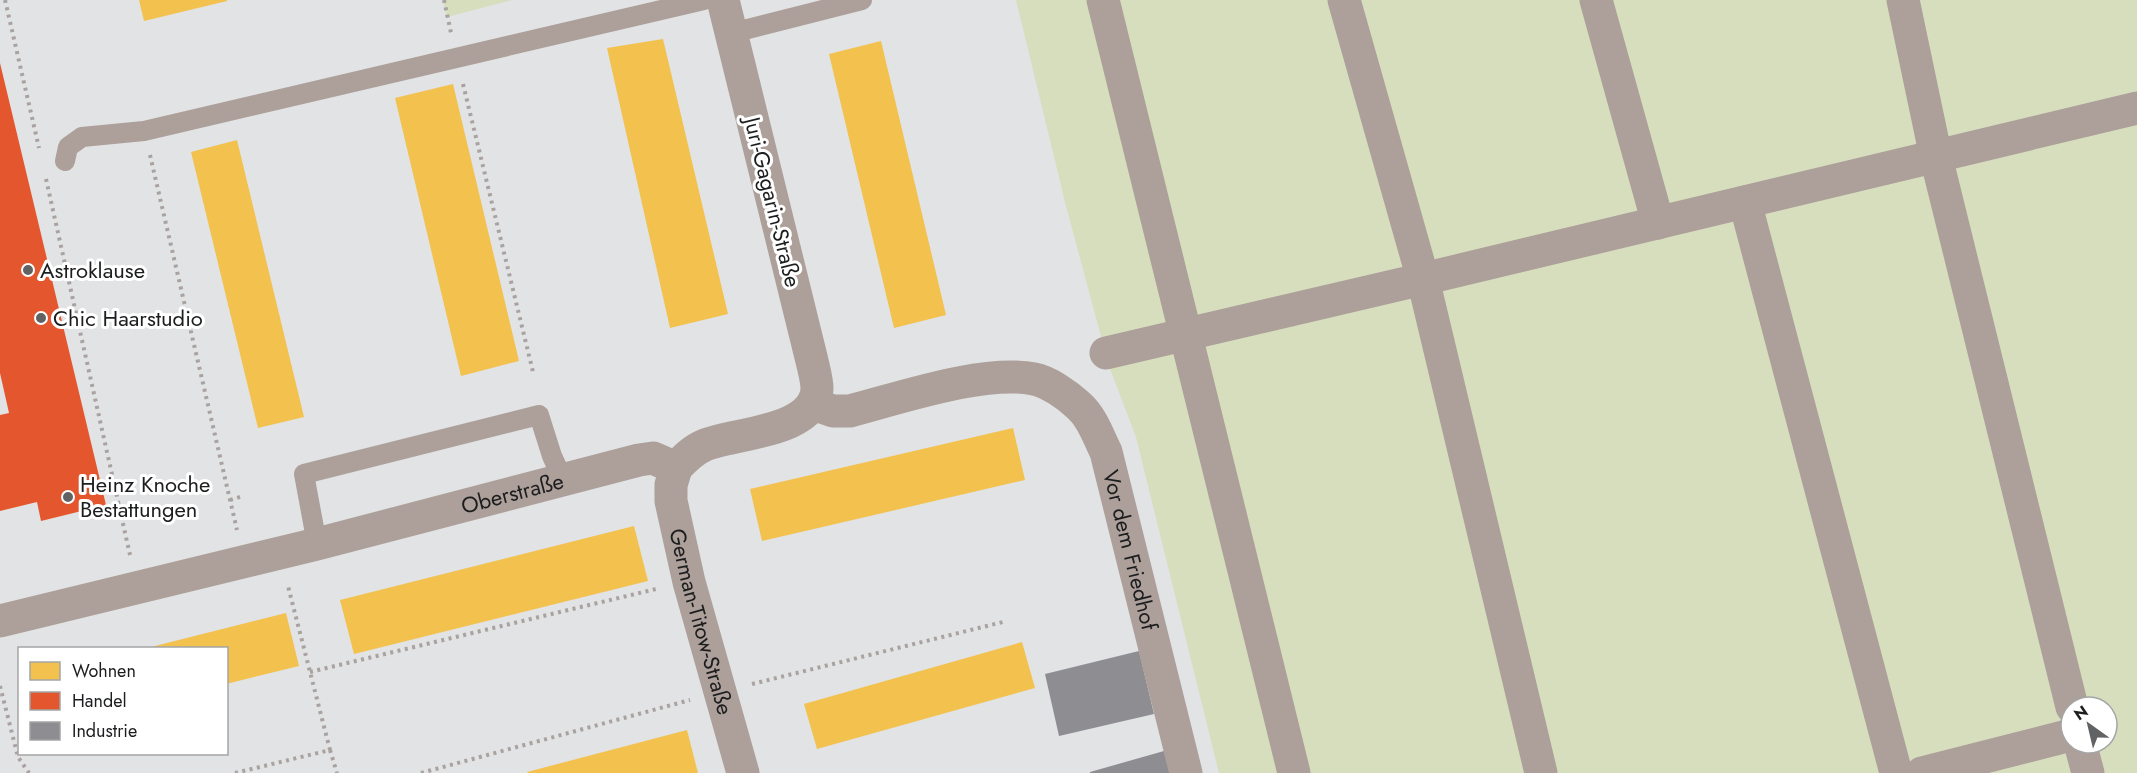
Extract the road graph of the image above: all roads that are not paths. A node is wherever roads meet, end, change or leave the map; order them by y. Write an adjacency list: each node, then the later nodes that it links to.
1 (704, 0): 11 (lane)
2 (723, 0): 8 (street, Juri-Gagarin-Straße)
3 (862, 0): 8 (lane)
4 (1103, 0): 15 (street)
5 (1344, 0): 14 (street)
6 (1596, 0): 13 (street)
7 (1903, 0): 10 (street)
8 (732, 33): 17 (street, Juri-Gagarin-Straße)
9 (2137, 108): 10 (street)
10 (1936, 157): 12 (street); 22 (street)
11 (65, 161)
12 (1745, 202): 13 (street); 29 (street)
13 (1658, 223): 14 (street)
14 (1423, 279): 15 (street); 28 (street)
15 (1184, 334): 16 (street); 27 (street)
16 (1106, 353)
17 (813, 404): 18 (street); 26 (street, Vor dem Friedhof)
18 (676, 468): 19 (street, Oberstraße); 25 (street, German-Titow-Straße)
19 (563, 480): 20 (street, Oberstraße); 20 (lane)
20 (315, 529): 21 (street, Oberstraße)
21 (0, 621)
22 (2069, 695)
23 (2059, 738): 30 (street)
24 (2083, 755): 31 (street)
25 (743, 773)
26 (1186, 773)
27 (1294, 773)
28 (1541, 773)
29 (1896, 773)
30 (1922, 773)
31 (2088, 773)

